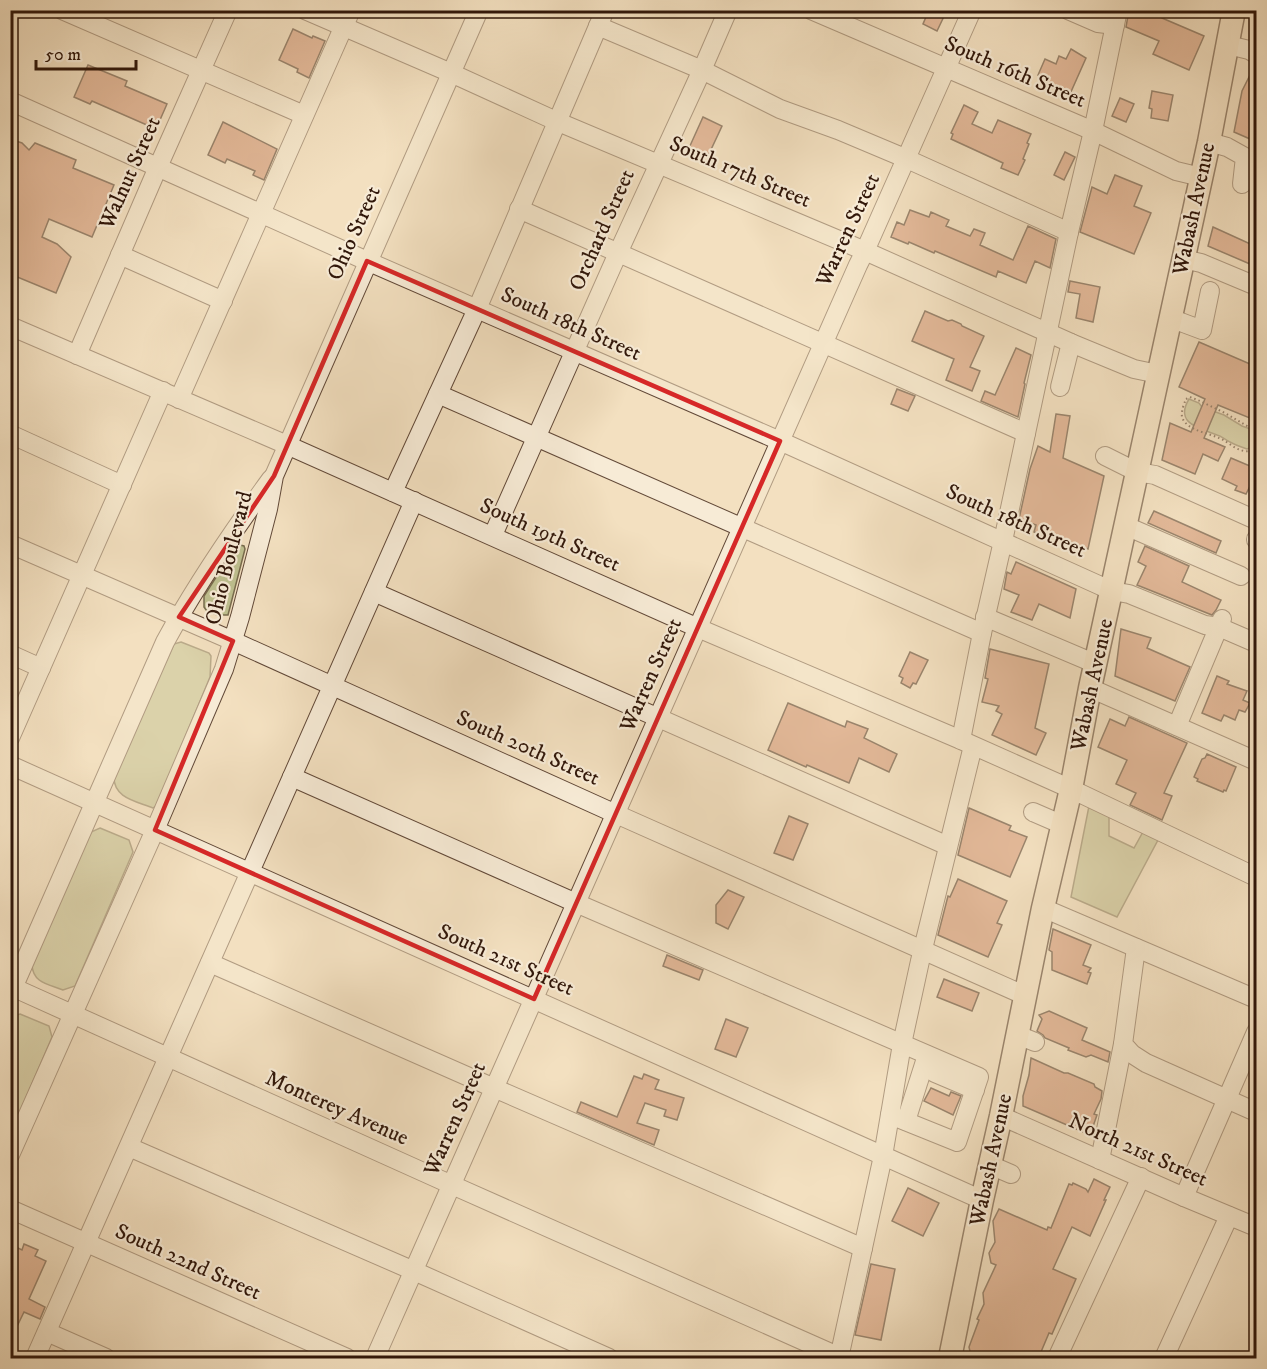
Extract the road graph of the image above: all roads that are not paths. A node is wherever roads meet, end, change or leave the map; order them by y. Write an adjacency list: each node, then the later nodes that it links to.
1 (62, 10): 17 (street)
2 (228, 10): 17 (street, Walnut Street)
3 (305, 10): 12 (street, South 17th Street)
4 (479, 10): 18 (street, Ohio Street)
5 (728, 10): 16 (street, Orchard Street)
6 (811, 10): 15 (street, South 16th Street)
7 (972, 10): 15 (street, Warren Street)
8 (1068, 10): 11 (street)
9 (1234, 10): 13 (main road, Wabash Avenue)
10 (602, 18): 16 (street); 21 (street)
11 (1117, 18): 22 (street)
12 (347, 19): 18 (street, South 17th Street); 20 (street)
13 (1228, 45): 14 (street); 23 (main road, Wabash Avenue)
14 (1257, 54)
15 (946, 68): 22 (street, South 16th Street); 24 (street, Warren Street)
16 (702, 70): 24 (street); 25 (street, Orchard Street)
17 (201, 71): 20 (street); 26 (street, Walnut Street)
18 (451, 74): 21 (street, South 17th Street); 36 (street, Ohio Street)
19 (10, 101): 26 (street, South 18th Street)
20 (304, 115): 30 (street)
21 (556, 121): 25 (street, South 17th Street); 29 (street)
22 (1093, 131): 27 (street, South 16th Street); 31 (street)
23 (1209, 142): 27 (main road, Wabash Avenue); 28 (street)
24 (907, 159): 31 (street); 32 (street, Warren Street)
25 (659, 164): 32 (street, South 17th Street); 33 (street, Orchard Street)
26 (158, 166): 30 (street, South 18th Street); 34 (street, Walnut Street)
27 (1201, 177): 35 (main road, Wabash Avenue)
28 (1242, 184)
29 (519, 209): 33 (street); 40 (street)
30 (261, 213): 36 (street, South 18th Street); 39 (street)
31 (1069, 232): 43 (street)
32 (865, 252): 43 (street, South 17th Street); 45 (street, Warren Street)
33 (618, 254): 45 (street); 46 (street, Orchard Street)
34 (120, 255): 39 (street); 47 (street, Walnut Street)
35 (1184, 260): 37 (street); 41 (main road, Wabash Avenue)
36 (368, 261): 40 (street, South 18th Street); 57 (street, Ohio Street)
37 (1257, 286)
38 (1210, 291): 41 (street)
39 (223, 301): 52 (street)
40 (477, 309): 46 (street, South 18th Street); 51 (street)
41 (1170, 318): 48 (main road, Wabash Avenue)
42 (10, 326): 47 (street, South 19th Street)
43 (1048, 333): 44 (street, South 17th Street); 53 (street)
44 (1071, 343): 48 (street, South 17th Street); 49 (street)
45 (823, 344): 53 (street); 56 (street, Warren Street)
46 (574, 351): 55 (street, Orchard Street); 56 (street, South 18th Street)
47 (77, 355): 50 (street, South 19th Street)
48 (1158, 374): 59 (main road, Wabash Avenue)
49 (1060, 387)
50 (162, 391): 52 (street, South 19th Street); 61 (street)
51 (438, 394): 55 (street); 62 (street)
52 (179, 399): 57 (street, South 19th Street)
53 (1026, 433): 68 (street)
54 (10, 434): 61 (street)
55 (536, 437): 66 (street); 67 (street, Orchard Street)
56 (780, 441): 66 (street, Warren Street); 68 (street, South 18th Street)
57 (287, 445): 60 (street, Ohio Street); 62 (street, South 19th Street)
58 (1106, 456): 59 (street)
59 (1137, 472): 64 (street); 65 (main road, Wabash Avenue)
60 (274, 476): 74 (street, Ohio Boulevard); 78 (street, Ohio Boulevard)
61 (122, 485): 70 (street)
62 (393, 492): 63 (street, South 19th Street)
63 (414, 501): 67 (street, South 19th Street); 73 (street)
64 (1255, 517)
65 (1126, 526): 71 (street); 72 (main road, Wabash Avenue)
66 (742, 527): 76 (street); 77 (street, Warren Street)
67 (493, 535): 77 (street, South 19th Street)
68 (1003, 541): 72 (street, South 18th Street); 76 (street)
69 (10, 544): 70 (street, South 20th Street)
70 (82, 575): 74 (street, South 20th Street); 82 (street)
71 (1240, 576)
72 (1112, 591): 75 (street, South 18th Street); 81 (main road, Wabash Avenue)
73 (374, 592): 83 (street); 85 (street)
74 (179, 617): 78 (street, South 20th Street); 93 (street, Ohio Boulevard)
75 (1220, 623): 79 (street, South 18th Street); 86 (street)
76 (983, 625): 81 (street); 88 (street)
77 (698, 628): 85 (street, Warren Street); 88 (street, South 19th Street)
78 (233, 641): 83 (street, South 20th Street); 97 (street, Ohio Boulevard)
79 (1257, 643)
80 (10, 654): 82 (street)
81 (1096, 664): 84 (main road, Wabash Avenue)
82 (41, 668): 87 (street)
83 (333, 686): 91 (street); 95 (street, South 20th Street)
84 (1090, 688): 86 (street); 92 (main road, Wabash Avenue)
85 (658, 717): 95 (street, Warren Street); 98 (street)
86 (1177, 726): 89 (street)
87 (10, 738)
88 (967, 743): 92 (street, South 19th Street); 98 (street)
89 (1257, 761)
90 (10, 765): 93 (street, South 21st Street)
91 (292, 777): 99 (street); 101 (street)
92 (1071, 789): 96 (main road, Wabash Avenue); 100 (street, South 19th Street)
93 (95, 802): 97 (street, South 21st Street); 106 (street, Ohio Boulevard)
94 (1033, 812): 96 (street)
95 (616, 814): 101 (street, Warren Street); 104 (street, South 20th Street)
96 (1062, 825): 102 (main road, Wabash Avenue)
97 (155, 830): 99 (street, South 21st Street); 110 (street, Ohio Boulevard)
98 (948, 846): 104 (street)
99 (250, 872): 105 (street); 108 (street, South 21st Street)
100 (1257, 877)
101 (576, 903): 108 (street, Warren Street); 112 (street)
102 (1043, 908): 103 (street); 107 (main road, Wabash Avenue)
103 (1136, 948): 109 (street); 113 (street)
104 (922, 950): 107 (street, South 20th Street); 112 (street)
105 (210, 963): 115 (street); 116 (street)
106 (12, 990): 110 (street, Monterey Avenue)
107 (1026, 996): 119 (main road, Wabash Avenue)
108 (534, 999): 116 (street, Warren Street); 123 (street, South 21st Street)
109 (1257, 999)
110 (73, 1015): 115 (street, Monterey Avenue); 122 (street, Ohio Boulevard)
111 (1257, 1032): 117 (street)
112 (902, 1044): 114 (street); 120 (street)
113 (1123, 1044): 117 (street); 124 (street)
114 (929, 1056): 120 (street); 120 (street)
115 (168, 1058): 121 (street); 126 (street, Monterey Avenue)
116 (494, 1088): 126 (street, Warren Street); 133 (street)
117 (1227, 1099): 118 (street); 127 (street)
118 (1257, 1112)
119 (1001, 1116): 124 (street, North 21st Street); 128 (main road, Wabash Avenue)
120 (898, 1118): 123 (street)
121 (129, 1147): 132 (street); 134 (street)
122 (10, 1155)
123 (883, 1156): 128 (street, South 21st Street); 133 (street)
124 (1100, 1160): 125 (street, North 21st Street)
125 (1141, 1177): 127 (street, North 21st Street); 143 (street)
126 (452, 1185): 134 (street, Warren Street); 136 (street, Monterey Avenue)
127 (1184, 1197): 130 (street, North 21st Street)
128 (982, 1200): 142 (main road, Wabash Avenue)
129 (10, 1209): 132 (street, South 22nd Street)
130 (1229, 1216): 131 (street, North 21st Street); 144 (street)
131 (1257, 1227)
132 (86, 1242): 135 (street); 139 (street, South 22nd Street)
133 (863, 1248): 136 (street)
134 (414, 1271): 140 (street, Warren Street); 141 (street)
135 (46, 1332): 137 (street); 138 (street)
136 (840, 1358)
137 (35, 1359)
138 (106, 1359)
139 (347, 1359)
140 (375, 1359)
141 (609, 1359)
142 (950, 1359)
143 (1057, 1359)
144 (1164, 1359)

